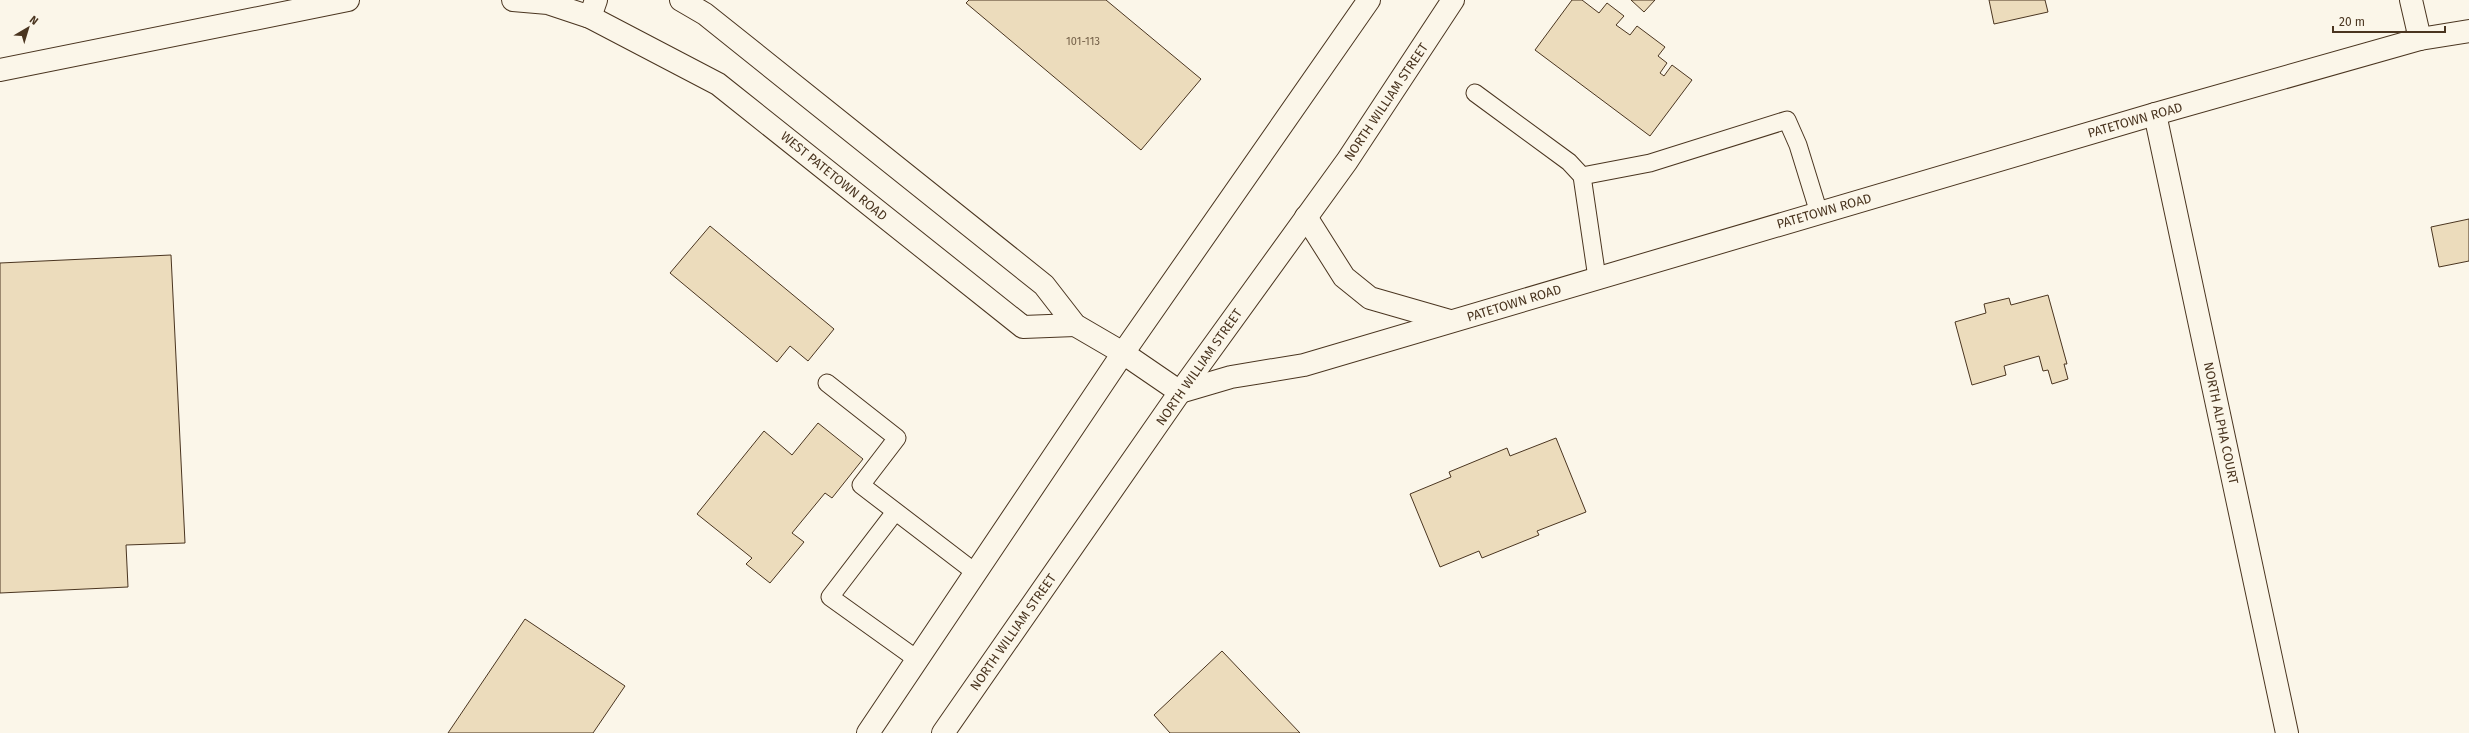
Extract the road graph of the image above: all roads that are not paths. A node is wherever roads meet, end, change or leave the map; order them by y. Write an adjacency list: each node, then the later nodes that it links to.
1 (348, 0): 10 (main road)
2 (513, 0): 7 (main road, WEST PATETOWN ROAD)
3 (681, 0): 18 (main road)
4 (1369, 0): 19 (main road)
5 (1453, 0): 15 (main road, NORTH WILLIAM STREET)
6 (2411, 0): 9 (main road)
7 (593, 8): 18 (main road, WEST PATETOWN ROAD)
8 (2469, 32): 9 (main road, PATETOWN ROAD)
9 (2420, 39): 12 (main road, PATETOWN ROAD)
10 (0, 70)
11 (1475, 93): 13 (lane)
12 (2155, 114): 14 (main road, PATETOWN ROAD); 27 (main road, NORTH ALPHA COURT)
13 (1582, 176): 14 (lane); 16 (lane)
14 (1819, 213): 16 (main road, PATETOWN ROAD)
15 (1306, 217): 17 (main road); 21 (main road, NORTH WILLIAM STREET)
16 (1597, 278): 17 (main road, PATETOWN ROAD)
17 (1450, 321): 21 (main road, PATETOWN ROAD)
18 (1075, 325): 19 (main road)
19 (1123, 353): 21 (main road); 23 (main road)
20 (827, 383): 22 (lane)
21 (1180, 392): 26 (main road, NORTH WILLIAM STREET)
22 (895, 512): 23 (lane); 24 (lane)
23 (976, 573): 24 (main road)
24 (918, 660): 25 (main road)
25 (868, 733)
26 (943, 733)
27 (2287, 733)

